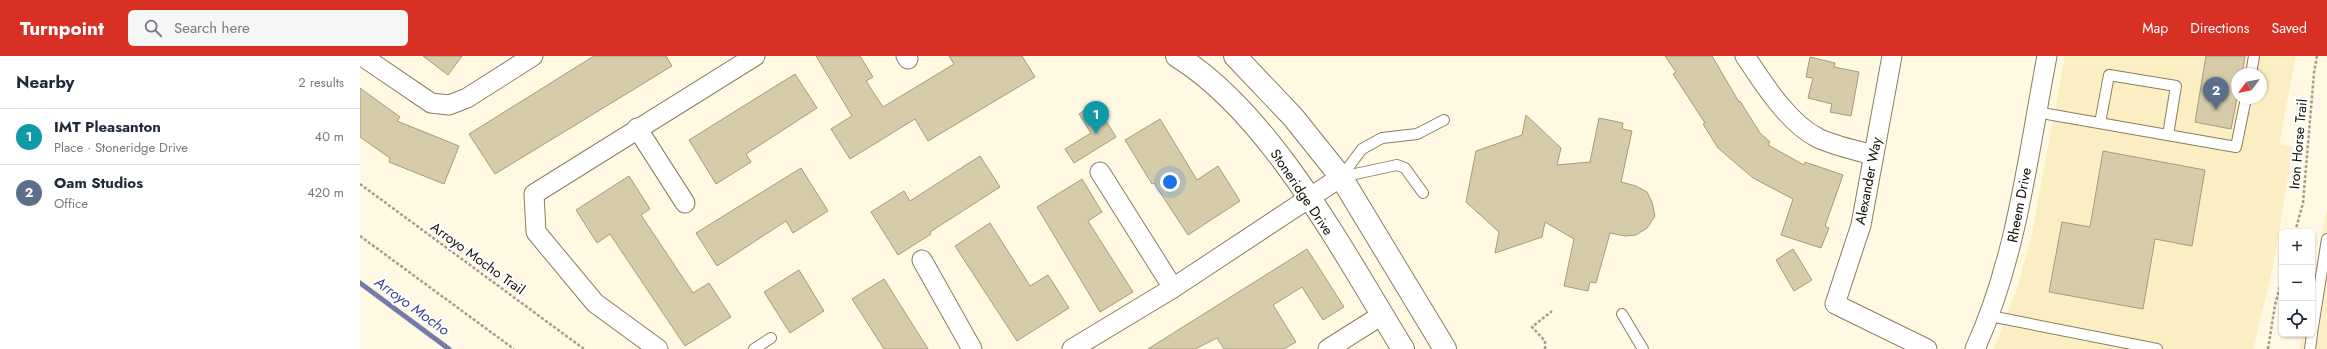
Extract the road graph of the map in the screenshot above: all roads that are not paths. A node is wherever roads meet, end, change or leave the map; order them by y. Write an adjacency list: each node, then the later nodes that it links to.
1 (362, 56): 2 (street)
2 (533, 56)
3 (755, 56): 15 (street)
4 (1177, 56): 21 (main road, Stoneridge Drive)
5 (1235, 56): 19 (main road)
6 (1746, 56): 17 (street)
7 (1892, 56): 17 (street, Alexander Way)
8 (2047, 56): 12 (street, Rheem Drive)
9 (2254, 56): 10 (lane)
10 (2251, 68)
11 (2245, 104): 16 (lane)
12 (2036, 112): 14 (lane); 29 (street, Rheem Drive)
13 (1444, 120): 19 (lane)
14 (2100, 123): 16 (lane); 16 (lane)
15 (637, 128): 22 (street); 32 (street)
16 (2168, 135)
17 (1873, 155): 40 (street, Alexander Way)
18 (1100, 172): 25 (street)
19 (1341, 177): 20 (lane); 21 (street); 38 (main road)
20 (1423, 193)
21 (1309, 199): 25 (street); 27 (main road, Stoneridge Drive)
22 (685, 203)
23 (2327, 239): 28 (lane)
24 (922, 260): 34 (street)
25 (1173, 288): 35 (street)
26 (1622, 314): 39 (lane)
27 (1382, 315): 36 (street); 37 (main road, Stoneridge Drive)
28 (2315, 315)
29 (1990, 316): 41 (street, Rheem Drive); 42 (lane)
30 (2312, 337): 43 (lane)
31 (771, 338): 33 (lane)
32 (658, 349)
33 (754, 349)
34 (972, 349)
35 (1072, 349)
36 (1328, 349)
37 (1403, 349)
38 (1445, 349)
39 (1643, 349)
40 (1926, 349)
41 (1975, 349)
42 (2158, 349)
43 (2310, 349)

